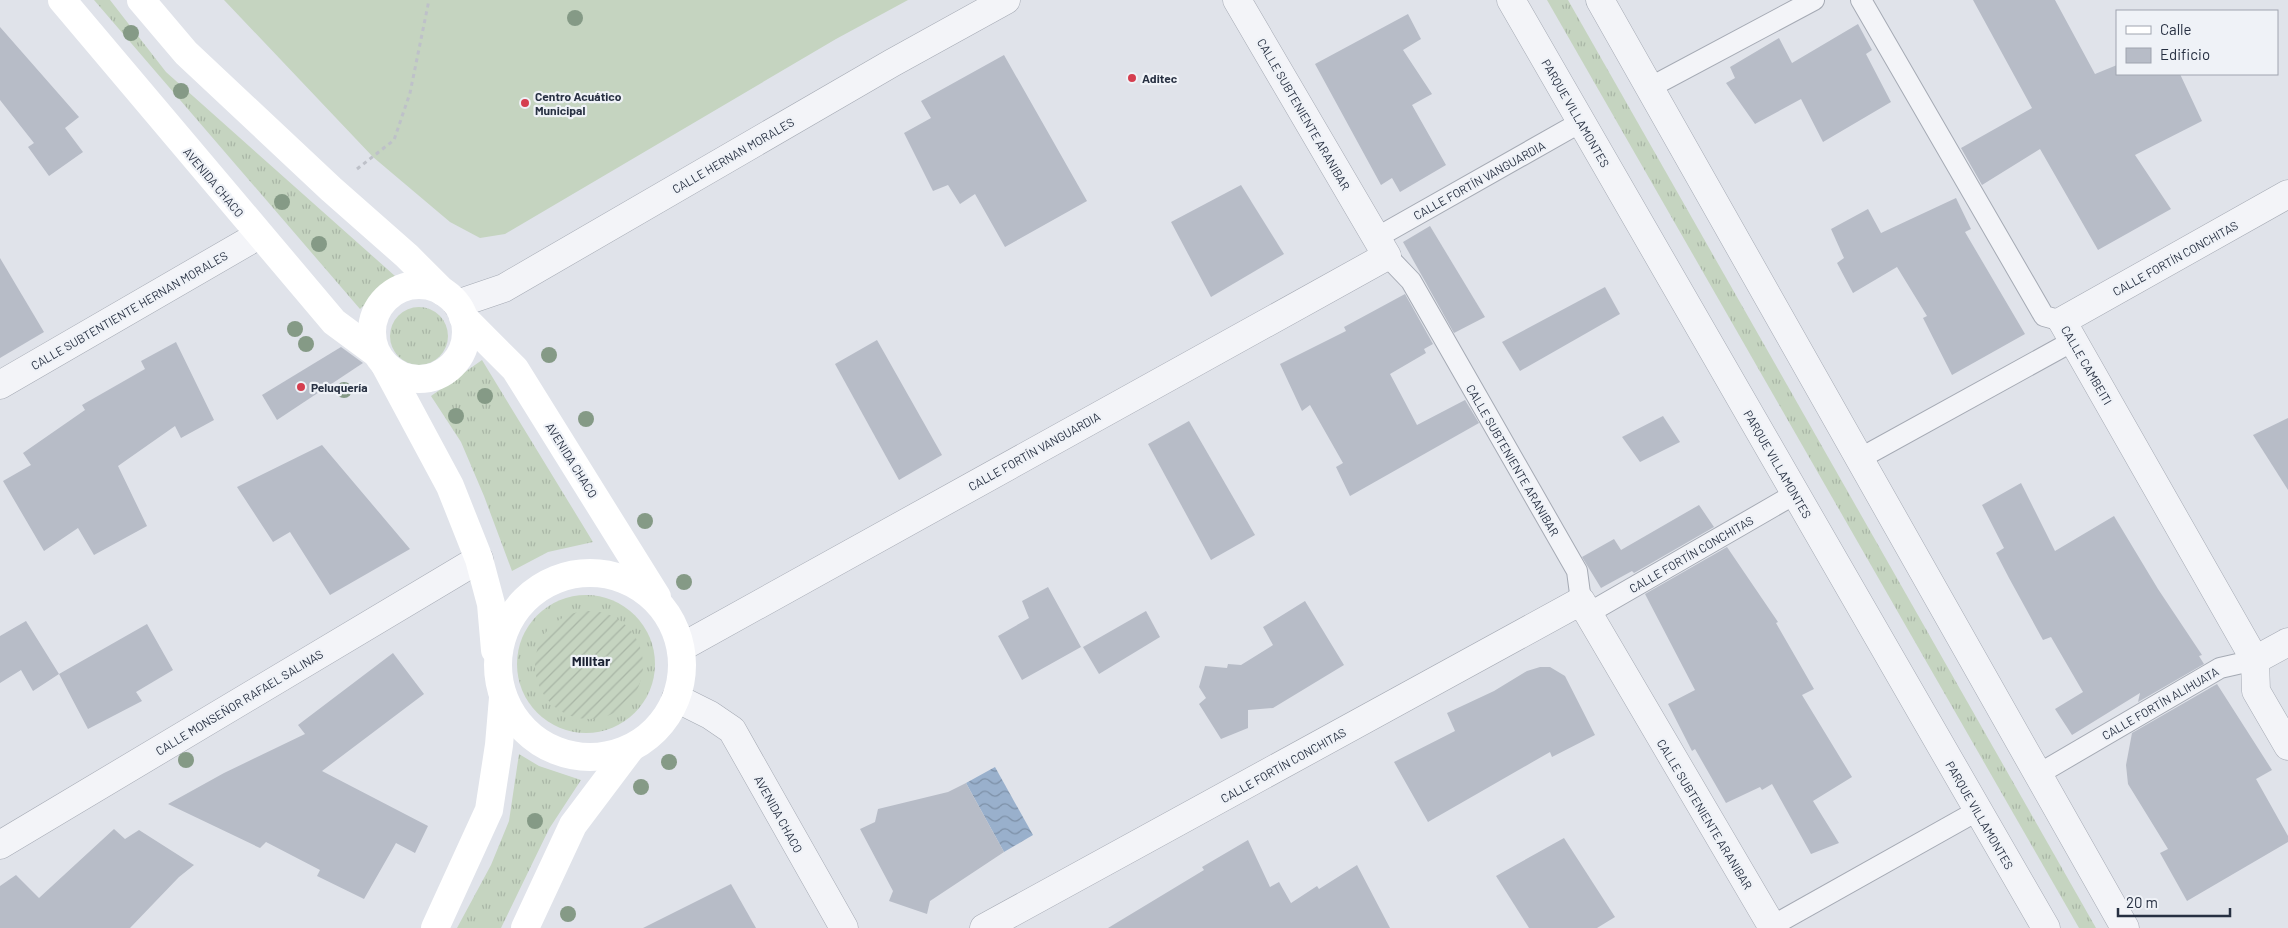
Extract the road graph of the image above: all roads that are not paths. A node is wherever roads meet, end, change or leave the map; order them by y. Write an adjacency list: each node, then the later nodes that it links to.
1 (62, 0): 12 (main road, AVENIDA CHACO)
2 (141, 0): 14 (main road, AVENIDA CHACO)
3 (1006, 0): 14 (street, CALLE HERNAN MORALES)
4 (1237, 0): 13 (street, CALLE SUBTENIENTE ARANIBAR)
5 (1511, 0): 10 (street, PARQUE VILLAMONTES)
6 (1600, 0): 9 (street)
7 (1814, 0): 9 (lane)
8 (1861, 0): 15 (lane, CALLE CAMBEITI)
9 (1649, 88): 18 (street)
10 (1581, 122): 13 (lane, CALLE FORTÍN VANGUARDIA); 19 (street, PARQUE VILLAMONTES)
11 (2288, 194): 15 (street, CALLE FORTÍN CONCHITAS)
12 (259, 235): 16 (main road, AVENIDA CHACO); 17 (street, CALLE SUBTENTIENTE HERNAN MORALES)
13 (1382, 247): 21 (lane, CALLE SUBTENIENTE ARANIBAR); 24 (street, CALLE FORTÍN VANGUARDIA)
14 (455, 304): 16 (main road); 16 (main road); 22 (main road, AVENIDA CHACO)
15 (2068, 331): 18 (lane, CALLE FORTÍN CONCHITAS); 25 (street, CALLE CAMBEITI)
16 (381, 359): 20 (main road, AVENIDA CHACO)
17 (0, 385)
18 (1859, 459): 31 (street)
19 (1796, 494): 21 (lane, CALLE FORTÍN CONCHITAS); 32 (street, PARQUE VILLAMONTES)
20 (479, 559): 26 (main road, AVENIDA CHACO); 33 (street, CALLE MONSEÑOR RAFAEL SALINAS)
21 (1584, 608): 34 (street, CALLE SUBTENIENTE ARANIBAR); 38 (street, CALLE FORTÍN CONCHITAS)
22 (667, 613): 24 (main road); 26 (main road)
23 (2288, 642): 25 (street, CALLE FORTÍN ALIHUATA)
24 (682, 647): 28 (main road)
25 (2255, 660): 29 (street, CALLE CAMBEITI); 31 (lane, CALLE FORTÍN ALIHUATA)
26 (497, 668): 27 (main road)
27 (503, 698): 30 (main road); 35 (main road)
28 (676, 698): 30 (main road); 37 (street, AVENIDA CHACO)
29 (2288, 746)
30 (631, 748): 36 (main road)
31 (2037, 774): 40 (street)
32 (1977, 811): 34 (lane); 39 (street, PARQUE VILLAMONTES)
33 (0, 845)
34 (1772, 927)
35 (435, 928)
36 (525, 928)
37 (844, 928)
38 (984, 928)
39 (2046, 928)
40 (2125, 928)

